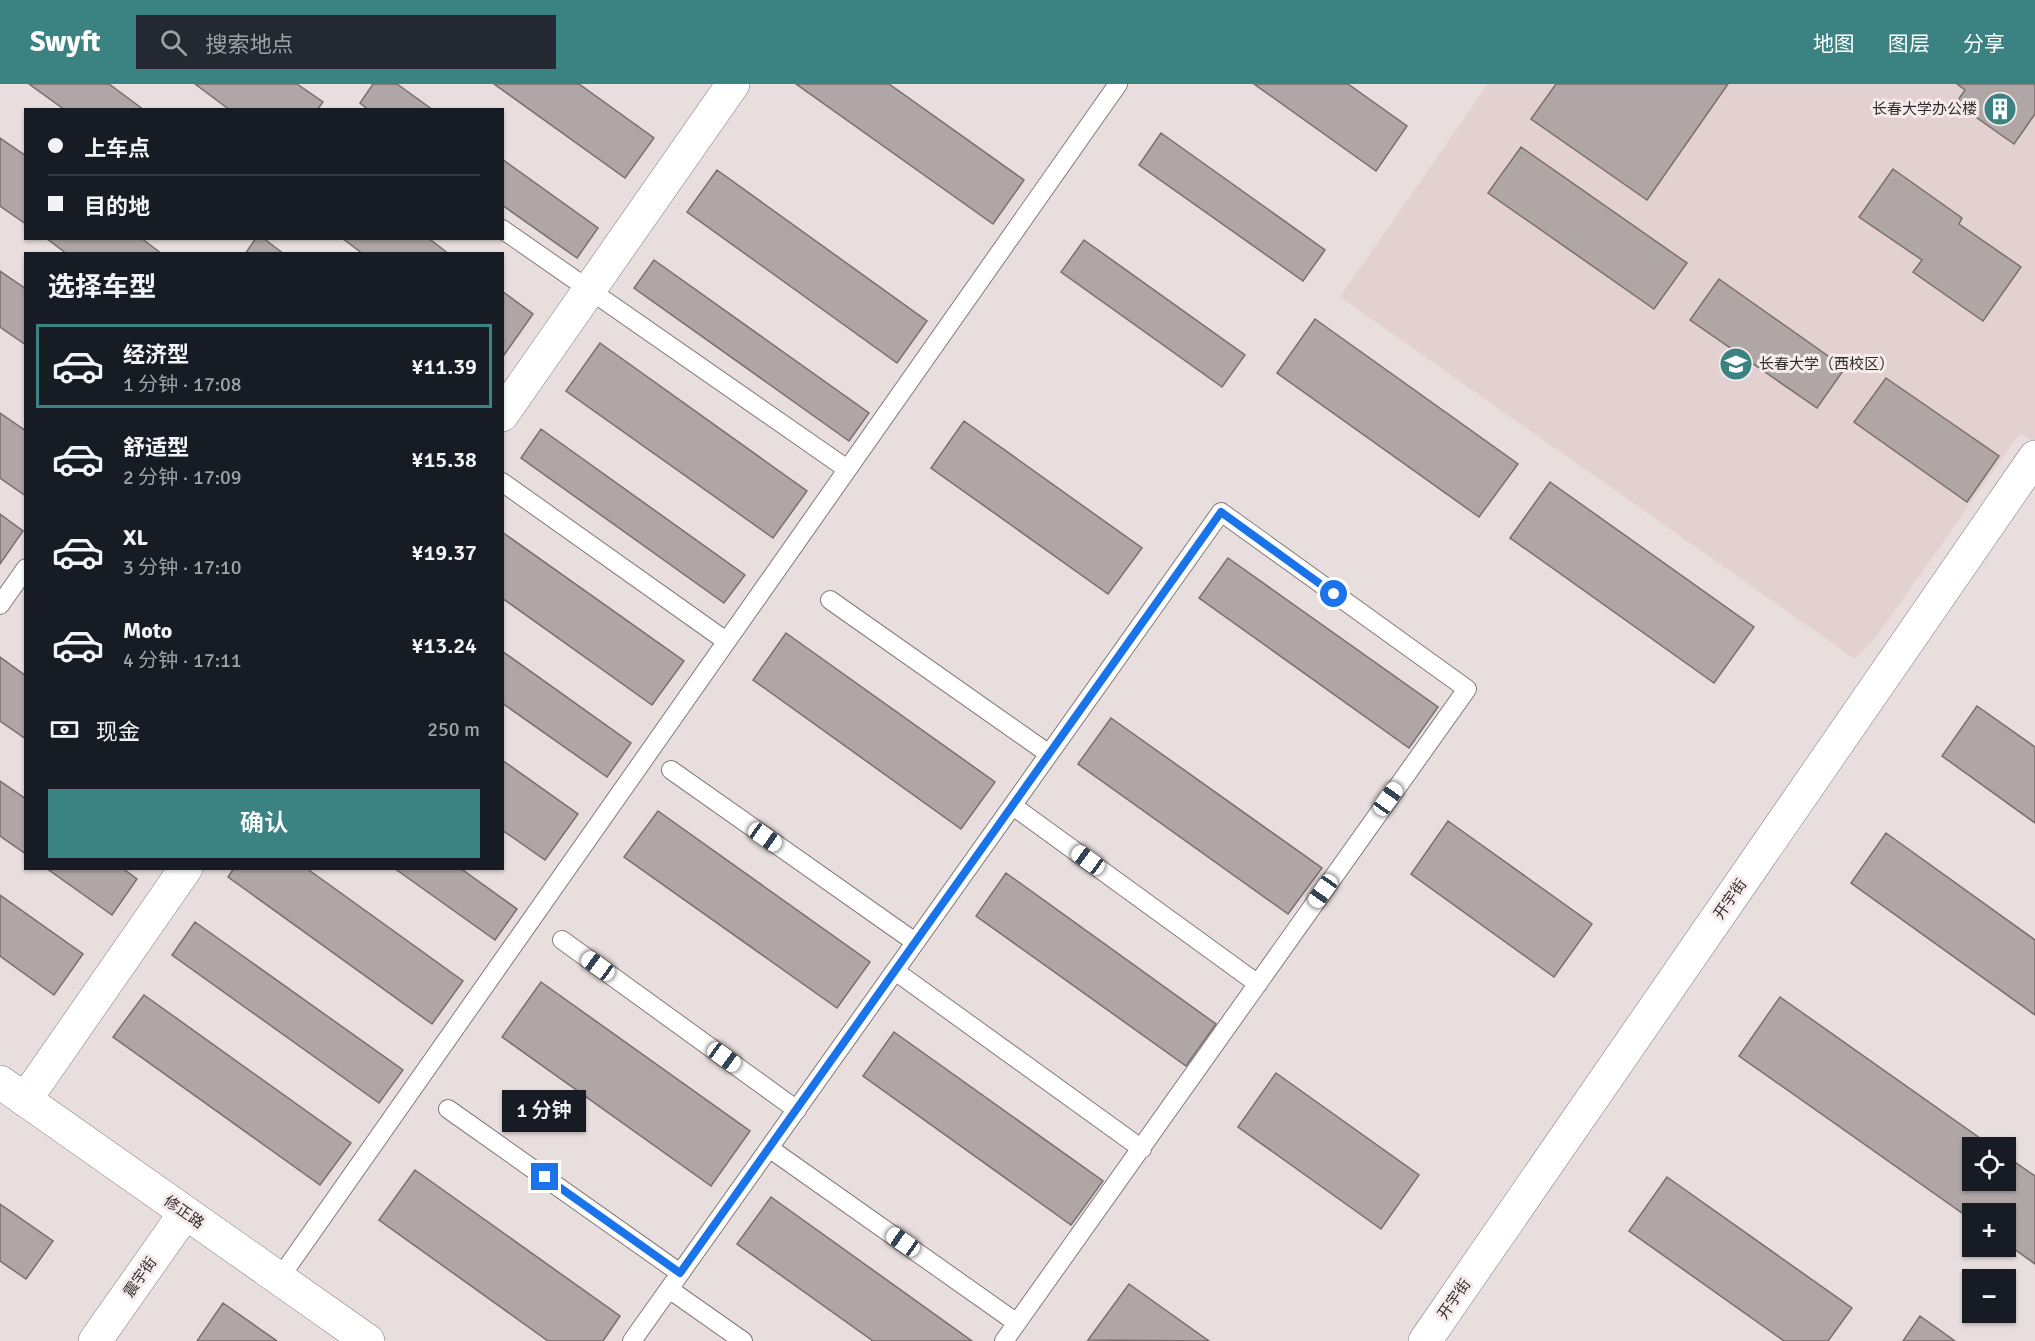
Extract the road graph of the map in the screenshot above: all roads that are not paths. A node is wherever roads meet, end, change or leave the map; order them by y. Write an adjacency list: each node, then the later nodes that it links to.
1 (733, 84): 4 (street)
2 (1118, 84): 7 (lane)
3 (504, 230): 4 (lane)
4 (590, 290): 5 (street); 7 (lane)
5 (504, 411)
6 (2035, 457): 36 (street, 开宇街)
7 (847, 470): 12 (lane)
8 (504, 483): 12 (lane)
9 (24, 571): 11 (lane)
10 (830, 600): 13 (lane)
11 (0, 605)
12 (726, 641): 28 (lane)
13 (1049, 754): 15 (lane); 20 (lane)
14 (671, 770): 18 (lane)
15 (1013, 806): 18 (lane); 20 (lane)
16 (184, 870): 21 (street)
17 (562, 940): 23 (lane)
18 (915, 942): 19 (lane)
19 (895, 971): 23 (lane); 25 (lane)
20 (1258, 984): 25 (lane)
21 (12, 1091): 26 (street, 修正路)
22 (448, 1109): 27 (lane)
23 (797, 1110): 24 (lane)
24 (769, 1148): 27 (lane); 30 (lane)
25 (1142, 1149): 30 (lane)
26 (185, 1213): 28 (street, 修正路); 31 (street, 震宇街)
27 (680, 1273): 29 (lane)
28 (279, 1279): 32 (street, 修正路)
29 (669, 1289): 33 (lane); 34 (lane)
30 (1017, 1323): 35 (lane)
31 (95, 1341)
32 (368, 1341)
33 (632, 1341)
34 (743, 1341)
35 (1004, 1341)
36 (1425, 1341)

